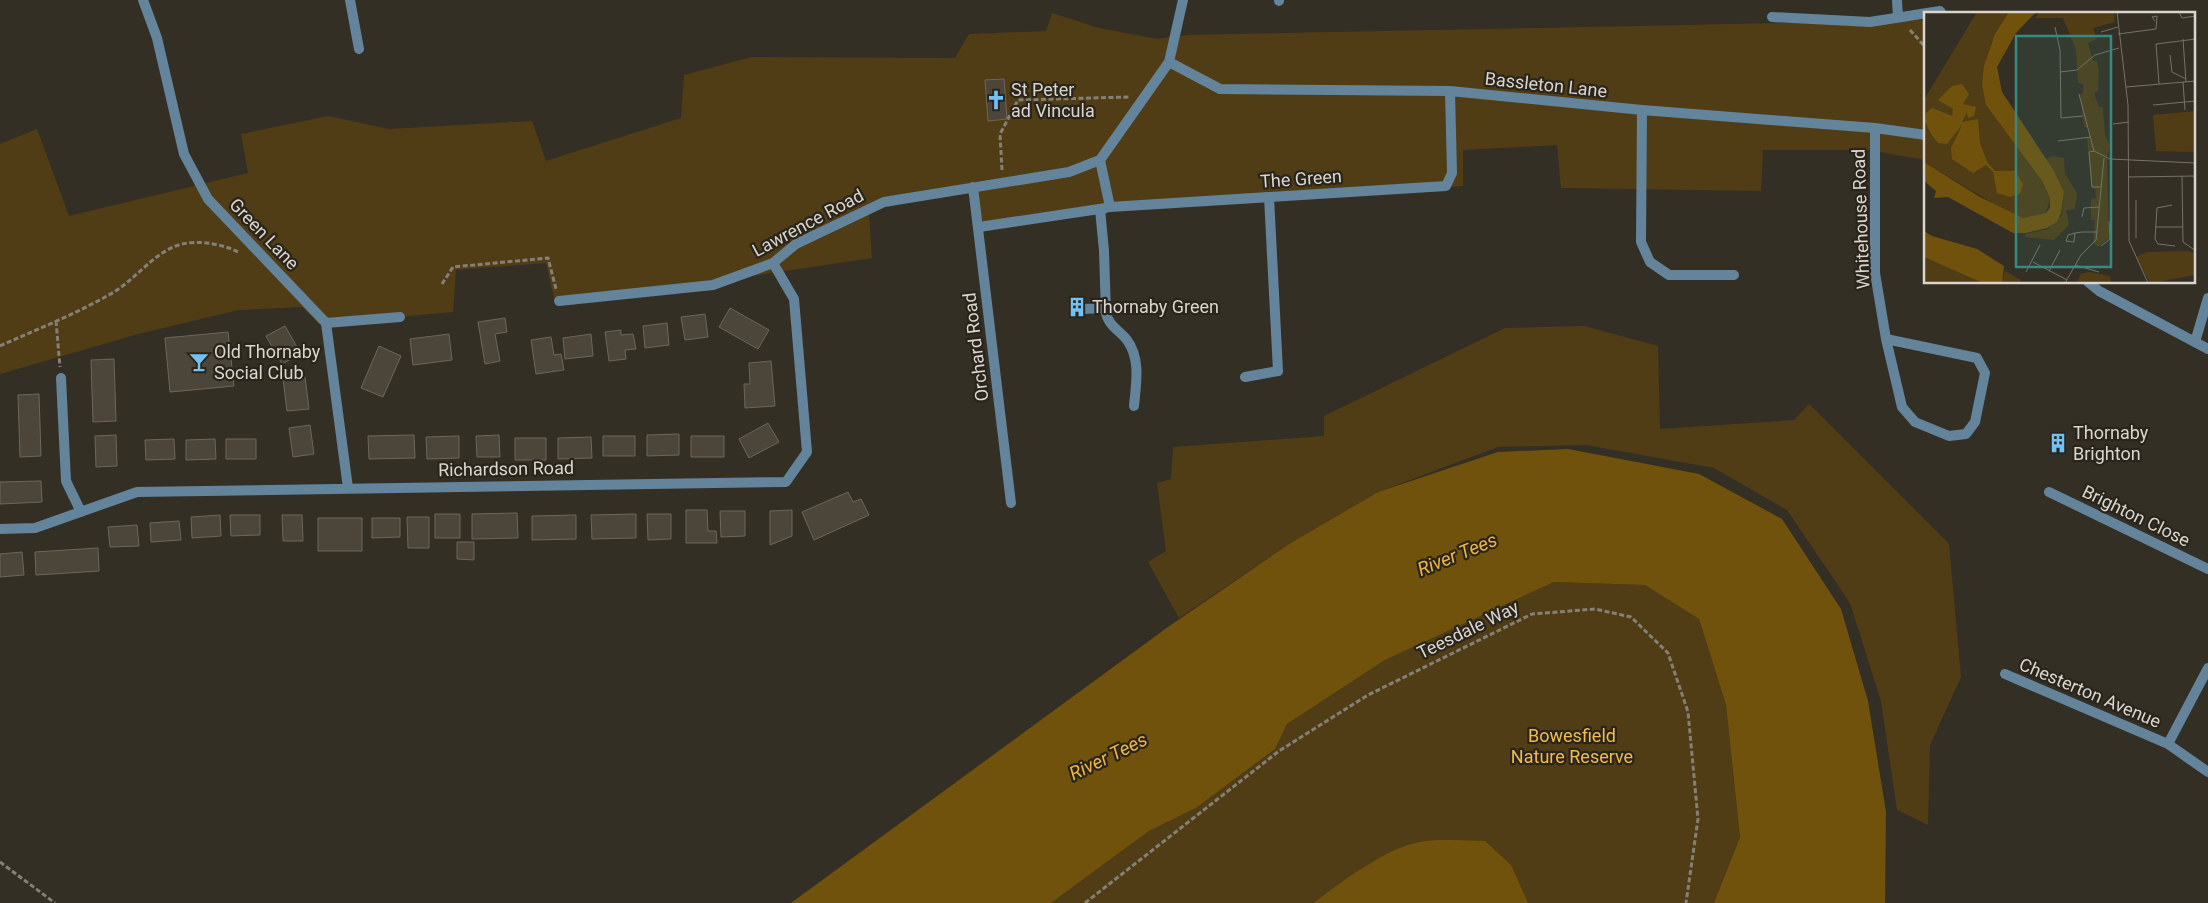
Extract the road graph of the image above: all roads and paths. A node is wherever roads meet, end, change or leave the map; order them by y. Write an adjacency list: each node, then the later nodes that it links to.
1 (143, 0): 33 (street, Green Lane)
2 (350, 0): 9 (street)
3 (1183, 0): 10 (street)
4 (1897, 0): 7 (street)
5 (1924, 13): 7 (street)
6 (1772, 17): 7 (street)
7 (1898, 17): 8 (path)
8 (1924, 46)
9 (358, 49)
10 (1169, 62): 11 (street, Bassleton Lane); 12 (street)
11 (1450, 92): 13 (street, Bassleton Lane); 19 (street, The Green)
12 (1145, 96): 16 (street); 17 (path)
13 (1642, 110): 14 (street, Bassleton Lane); 24 (street)
14 (1875, 128): 15 (street, Bassleton Lane); 34 (street, Whitehouse Road)
15 (1924, 135)
16 (1100, 160): 17 (street, Lawrence Road); 20 (street)
17 (1002, 183): 18 (street, Lawrence Road)
18 (973, 187): 21 (street, Orchard Road); 23 (street, Lawrence Road)
19 (1269, 197): 20 (street, The Green); 38 (street)
20 (1105, 208): 21 (street, The Green); 29 (street)
21 (979, 227): 43 (street, Orchard Road)
22 (244, 254): 32 (path)
23 (773, 263): 28 (street, Lawrence Road); 41 (street, Richardson Road)
24 (1734, 275)
25 (442, 284): 28 (path)
26 (2090, 284): 35 (street)
27 (2208, 298): 35 (street)
28 (559, 301)
29 (1106, 308): 30 (street); 40 (street)
30 (1083, 309)
31 (400, 318): 33 (street)
32 (56, 321): 36 (path); 39 (path)
33 (326, 323): 41 (street)
34 (1886, 339): 34 (street, Whitehouse Road)
35 (2195, 342): 37 (street)
36 (0, 346)
37 (2208, 349)
38 (1245, 377)
39 (61, 378): 44 (street)
40 (1134, 406)
41 (348, 488): 44 (street, Richardson Road)
42 (2049, 492): 46 (street, Brighton Close)
43 (1012, 503)
44 (81, 512): 45 (street, Richardson Road)
45 (0, 529)
46 (2208, 568)
47 (2208, 668): 49 (street, Chesterton Avenue)
48 (2004, 674): 49 (street, Chesterton Avenue)
49 (2168, 744): 50 (street)
50 (2208, 772)
51 (0, 862): 52 (path)
52 (55, 903)
53 (1085, 903): 54 (path, Teesdale Way)
54 (1686, 903)

